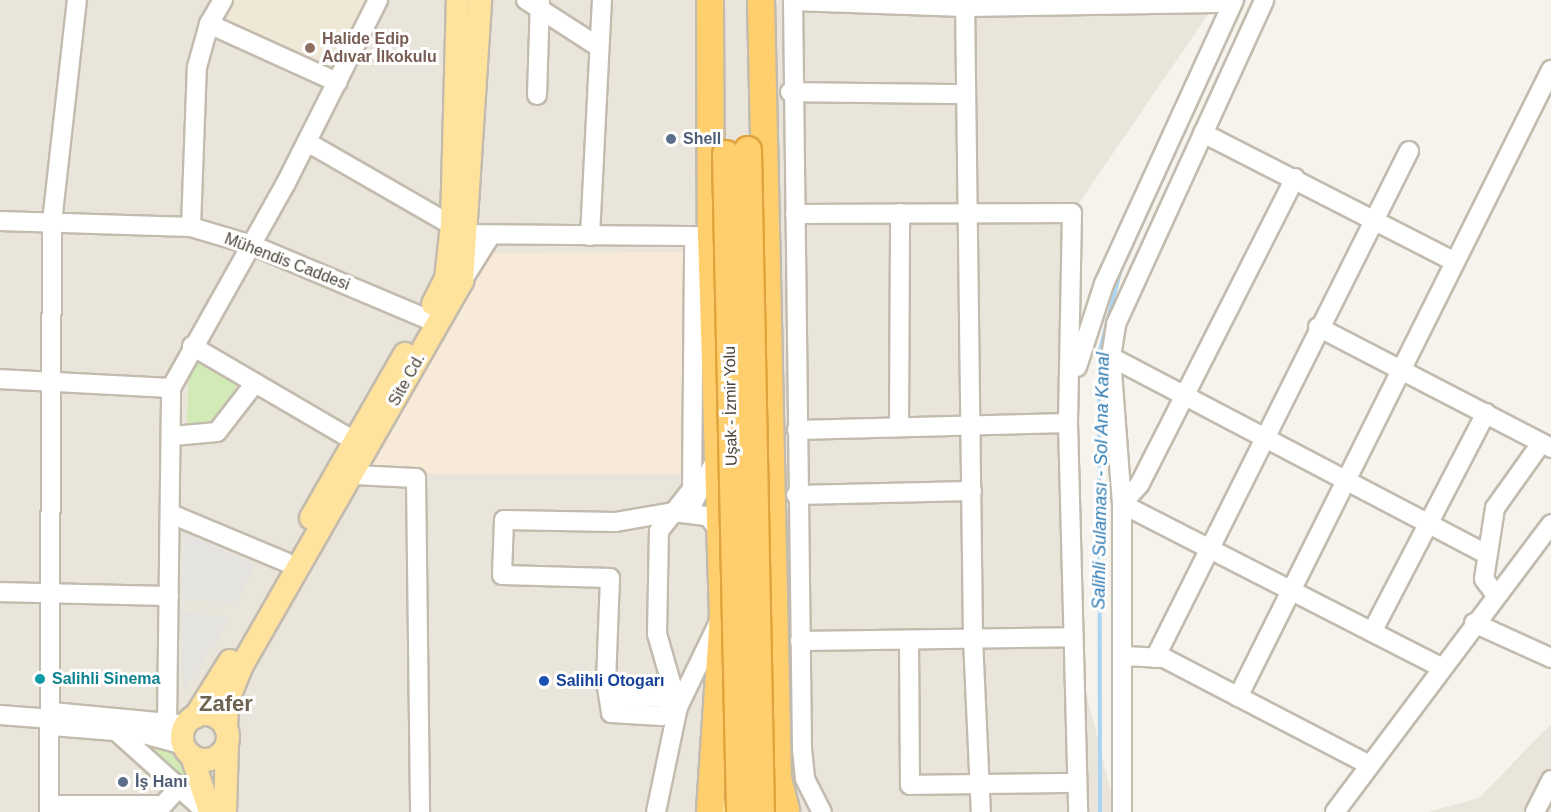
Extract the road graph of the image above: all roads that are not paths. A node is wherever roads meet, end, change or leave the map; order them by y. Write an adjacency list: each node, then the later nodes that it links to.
1 (77, 0): 32 (street)
2 (221, 0): 16 (street)
3 (378, 0): 19 (street)
4 (458, 0): 35 (main road, Site Cd.)
5 (480, 0): 35 (main road, Site Cd.)
6 (602, 0): 17 (street)
7 (710, 0): 37 (highway)
8 (721, 0): 26 (highway, Uşak - İzmir Yolu)
9 (746, 0): 26 (highway, Uşak - İzmir Yolu)
10 (761, 0): 113 (highway)
11 (1264, 0): 23 (street)
12 (793, 1): 15 (street); 20 (street)
13 (1226, 1): 15 (street); 52 (street)
14 (536, 3): 17 (street); 21 (street)
15 (965, 4): 22 (street)
16 (209, 24): 19 (street); 34 (street)
17 (597, 46): 38 (street)
18 (1551, 70): 40 (street)
19 (338, 81): 24 (street)
20 (790, 92): 22 (street); 30 (street)
21 (537, 94)
22 (963, 94): 28 (street)
23 (1203, 133): 27 (street); 45 (street)
24 (307, 142): 35 (street); 39 (street)
25 (1409, 151): 33 (street)
26 (737, 152): 111 (highway, Uşak - İzmir Yolu, bridge); 112 (highway, Uşak - İzmir Yolu, bridge)
27 (1295, 178): 33 (street); 51 (street)
28 (971, 212): 29 (street); 52 (street); 55 (street)
29 (900, 213): 30 (street); 56 (street)
30 (795, 214): 57 (street)
31 (0, 221): 32 (street, Mühendis Caddesi)
32 (52, 222): 34 (street, Mühendis Caddesi); 48 (street)
33 (1375, 222): 40 (street); 43 (street)
34 (191, 227): 39 (street, Mühendis Caddesi)
35 (460, 229): 36 (street); 41 (main road, Site Cd.); 42 (main road, Site Cd.)
36 (491, 235): 38 (street); 41 (street)
37 (703, 236): 38 (street); 62 (highway); 68 (street)
38 (590, 237)
39 (252, 245): 42 (street, Mühendis Caddesi); 44 (street)
40 (1454, 261): 46 (street)
41 (462, 281): 60 (main road, Site Cd.)
42 (425, 318): 60 (main road, Site Cd.)
43 (1318, 327): 46 (street); 59 (street)
44 (192, 346): 49 (street); 50 (street)
45 (1111, 357): 51 (street); 67 (street)
46 (1400, 367): 53 (street); 64 (street)
47 (0, 380): 48 (street)
48 (49, 383): 50 (street); 78 (street)
49 (255, 383): 58 (street); 60 (street)
50 (171, 388): 58 (street)
51 (1185, 395): 59 (street); 67 (street)
52 (1070, 398): 54 (street)
53 (1486, 413): 61 (street); 70 (street)
54 (1068, 423): 55 (street); 84 (street)
55 (970, 425): 56 (street); 65 (street)
56 (899, 426): 57 (street)
57 (796, 430): 66 (street)
58 (173, 436): 69 (street)
59 (1263, 437): 64 (street); 73 (street)
60 (361, 446): 63 (main road, Site Cd.); 75 (main road, Site Cd.)
61 (1545, 446): 74 (street)
62 (717, 456): 68 (street); 72 (highway)
63 (354, 475): 98 (main road, Site Cd.); 107 (street)
64 (1345, 476): 70 (street); 76 (street)
65 (972, 491): 66 (street); 85 (street)
66 (796, 495): 86 (street)
67 (1122, 504): 73 (street); 88 (street)
68 (673, 512): 72 (street); 93 (street); 93 (street)
69 (171, 514): 75 (street); 80 (street)
70 (1430, 520): 74 (street); 83 (street)
71 (1551, 524): 79 (street)
72 (720, 532): 81 (highway)
73 (1209, 546): 76 (street); 89 (street)
74 (1484, 553): 79 (street)
75 (286, 562): 97 (main road, Site Cd.)
76 (1292, 588): 83 (street); 92 (street)
77 (0, 592): 78 (street)
78 (53, 594): 80 (street); 95 (street)
79 (1496, 595): 82 (street)
80 (169, 596): 97 (street)
81 (723, 614): 93 (street); 109 (highway)
82 (1474, 623): 90 (street); 91 (street)
83 (1372, 632): 91 (street)
84 (1072, 637): 85 (street); 101 (street)
85 (973, 639): 87 (street); 102 (street)
86 (800, 641): 87 (street); 114 (street)
87 (909, 642): 102 (street)
88 (1124, 656): 89 (street); 117 (street)
89 (1155, 658): 92 (street)
90 (1551, 658)
91 (1440, 666): 99 (street)
92 (1238, 697): 99 (street)
93 (678, 706): 108 (street)
94 (0, 715): 95 (street)
95 (52, 719): 96 (street); 97 (street); 104 (street)
96 (115, 730): 97 (street); 103 (street)
97 (185, 734): 98 (main road); 98 (main road); 105 (main road)
98 (227, 736): 106 (main road, Site Cd.)
99 (1368, 764): 118 (street)
100 (1551, 780): 119 (street)
101 (1076, 783): 102 (street); 116 (street)
102 (980, 784): 115 (street)
103 (179, 787): 104 (street); 105 (street)
104 (49, 808)
105 (208, 812)
106 (225, 812)
107 (420, 812)
108 (656, 812)
109 (710, 812)
110 (723, 812): 113 (main road)
111 (740, 812)
112 (761, 812)
113 (787, 812)
114 (822, 812)
115 (981, 812)
116 (1078, 812)
117 (1122, 812)
118 (1335, 812)
119 (1536, 812)

